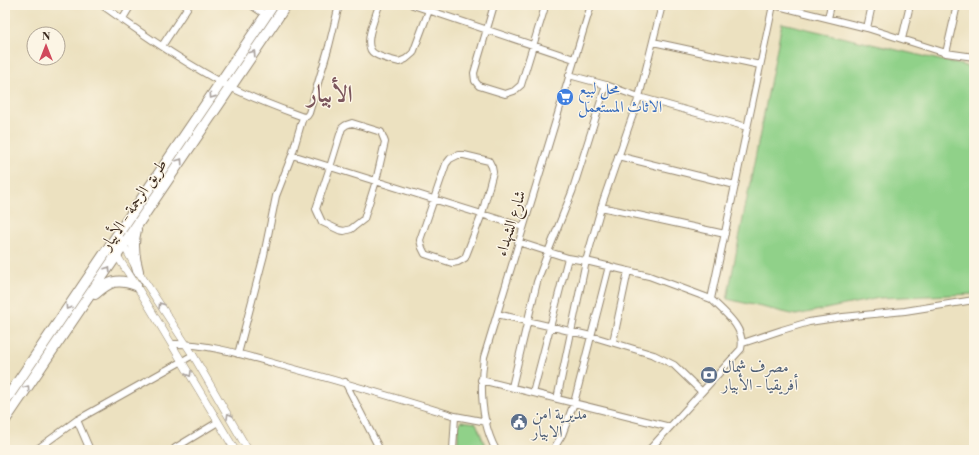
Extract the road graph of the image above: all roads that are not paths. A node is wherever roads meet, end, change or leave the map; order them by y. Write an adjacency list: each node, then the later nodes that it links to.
1 (102, 5): 22 (street)
2 (132, 5): 22 (street)
3 (189, 5): 28 (street)
4 (251, 5): 20 (street)
5 (273, 5): 20 (highway, طريق الرجمة - الأبيار)
6 (286, 5): 34 (highway, طريق الرجمة - الأبيار, one-way to 6)
7 (339, 5): 37 (street)
8 (380, 5): 19 (street)
9 (412, 5): 19 (street)
10 (494, 5): 24 (street)
11 (543, 5): 27 (street)
12 (591, 5): 31 (street, شارع الشهداء)
13 (662, 5): 26 (street)
14 (773, 5): 21 (street); 32 (street)
15 (831, 5): 21 (street)
16 (872, 5): 23 (street)
17 (910, 5): 25 (street)
18 (957, 5): 29 (street)
19 (430, 8): 24 (street)
20 (266, 15): 34 (highway, طريق الرجمة - الأبيار)
21 (828, 18): 23 (street)
22 (122, 20): 28 (street)
23 (867, 28): 25 (street)
24 (486, 30): 27 (street); 27 (street)
25 (902, 39): 29 (street)
26 (653, 42): 32 (street); 36 (street)
27 (533, 45): 31 (street)
28 (162, 46): 34 (street)
29 (946, 53): 30 (street)
30 (974, 57)
31 (574, 59): 33 (street, شارع الشهداء)
32 (760, 65): 38 (street)
33 (569, 75): 35 (street); 48 (street, شارع الشهداء)
34 (226, 84): 37 (street); 47 (highway, طريق الرجمة - الأبيار, one-way to 34); 50 (highway, طريق الرجمة - الأبيار, one-way to 50)
35 (606, 85): 36 (street); 54 (street)
36 (639, 96): 38 (street); 40 (street)
37 (303, 117): 39 (street)
38 (747, 127): 43 (street)
39 (292, 155): 41 (street); 74 (street)
40 (618, 156): 43 (street); 45 (street)
41 (330, 167): 42 (street); 42 (street); 42 (street)
42 (376, 181): 44 (street)
43 (735, 185): 49 (street)
44 (434, 199): 46 (street); 46 (street); 46 (street)
45 (601, 207): 49 (street); 57 (street)
46 (482, 214): 48 (street)
47 (140, 222): 53 (highway, طريق الرجمة - الأبيار); 59 (highway)
48 (522, 227): 51 (street, شارع الشهداء)
49 (725, 234): 62 (street)
50 (118, 235): 52 (highway, طريق الرجمة - الأبيار); 53 (street)
51 (518, 242): 54 (street); 65 (street, شارع الشهداء)
52 (110, 245): 55 (street); 83 (highway, طريق الرجمة - الأبيار, one-way to 83)
53 (123, 245): 55 (highway, طريق الرجمة - الأبيار); 59 (street)
54 (548, 252): 56 (street); 66 (street)
55 (117, 254): 61 (street); 64 (highway, طريق الرجمة - الأبيار, one-way to 55)
56 (568, 258): 57 (street); 67 (street)
57 (586, 261): 58 (street); 68 (street)
58 (609, 266): 60 (street); 69 (street)
59 (138, 271): 73 (street, one-way to 59)
60 (628, 271): 62 (street); 70 (street)
61 (136, 285): 64 (highway); 72 (street)
62 (711, 298): 71 (street)
63 (974, 300): 71 (street)
64 (86, 302): 86 (highway, طريق الرجمة - الأبيار, one-way to 64)
65 (497, 314): 66 (street); 77 (street, شارع الشهداء)
66 (527, 322): 67 (street); 79 (street)
67 (549, 327): 68 (street); 81 (street)
68 (571, 331): 69 (street); 82 (street)
69 (591, 336): 70 (street); 84 (street)
70 (613, 342): 80 (street)
71 (742, 343): 80 (street)
72 (172, 344): 73 (street); 76 (street)
73 (186, 344): 74 (street); 75 (street)
74 (238, 354): 78 (street)
75 (193, 355): 76 (street); 95 (street, one-way to 75)
76 (182, 362): 87 (street); 88 (street, one-way to 88)
77 (481, 380): 79 (street); 89 (street, شارع الشهداء)
78 (345, 382): 85 (street); 96 (street)
79 (512, 387): 81 (street)
80 (702, 392): 90 (street)
81 (533, 393): 82 (street)
82 (557, 398): 84 (street)
83 (5, 401)
84 (574, 403): 90 (street); 99 (street)
85 (455, 416): 89 (street); 97 (street)
86 (5, 420)
87 (77, 420): 92 (street); 93 (street)
88 (218, 422): 91 (street); 94 (street)
89 (487, 422): 98 (street, شارع الشهداء)
90 (670, 427): 100 (street)
91 (174, 449)
92 (36, 450)
93 (90, 450)
94 (235, 450)
95 (248, 450)
96 (380, 450)
97 (453, 450)
98 (496, 450)
99 (553, 450)
100 (649, 450)

